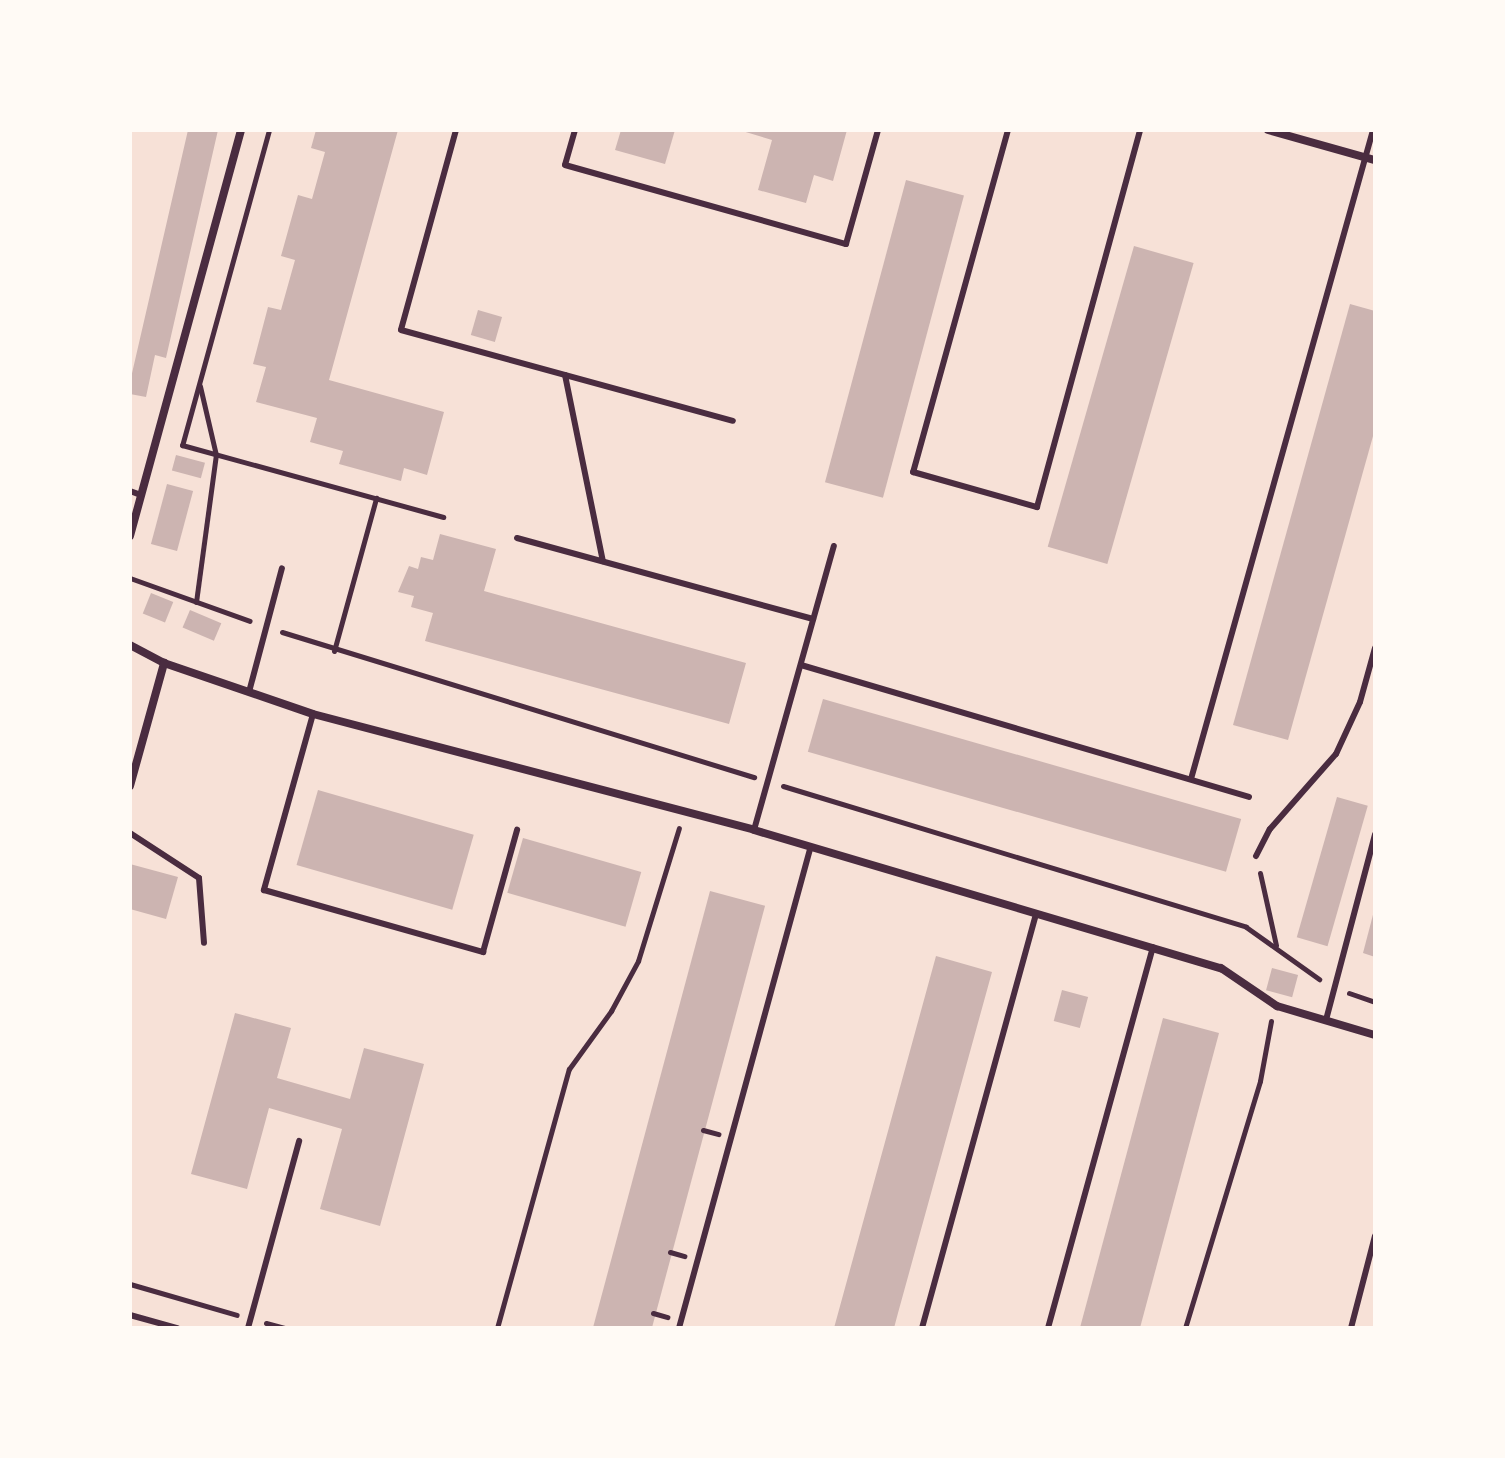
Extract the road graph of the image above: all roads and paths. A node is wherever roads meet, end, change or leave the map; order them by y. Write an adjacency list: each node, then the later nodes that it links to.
1 (241, 130): 17 (street)
2 (269, 130): 13 (path)
3 (456, 130): 12 (lane)
4 (575, 130): 5 (lane)
5 (878, 130)
6 (1008, 130): 7 (lane)
7 (1140, 130)
8 (1268, 130): 10 (street)
9 (1373, 130): 10 (lane)
10 (1365, 157): 11 (street); 36 (lane)
11 (1375, 160)
12 (565, 375): 14 (lane); 23 (lane)
13 (199, 382): 15 (path); 15 (path)
14 (733, 421)
15 (216, 455): 18 (path); 26 (path)
16 (130, 491): 17 (lane)
17 (141, 495): 20 (street)
18 (376, 498): 19 (path); 31 (path)
19 (443, 517)
20 (130, 536)
21 (517, 538): 23 (lane)
22 (834, 546): 27 (lane)
23 (603, 561): 27 (lane)
24 (282, 568): 28 (lane)
25 (130, 578): 26 (path)
26 (196, 602): 28 (path)
27 (813, 619): 33 (lane)
28 (266, 627): 31 (path); 34 (lane)
29 (130, 645): 32 (street)
30 (1375, 648): 46 (lane)
31 (334, 651): 37 (path)
32 (164, 663): 34 (street); 38 (street)
33 (801, 665): 36 (lane); 37 (lane)
34 (249, 692): 35 (street)
35 (313, 714): 40 (street); 41 (lane)
36 (1191, 779): 39 (lane)
37 (768, 782): 42 (lane); 50 (path)
38 (130, 786)
39 (1249, 797)
40 (684, 812): 42 (street); 63 (path)
41 (517, 830)
42 (754, 830): 45 (street)
43 (130, 833): 48 (lane)
44 (1375, 834): 50 (lane)
45 (811, 847): 47 (street); 64 (lane)
46 (1256, 856)
47 (1036, 914): 49 (street); 65 (lane)
48 (204, 943)
49 (1153, 947): 52 (street); 66 (lane)
50 (1334, 988): 51 (path); 53 (lane)
51 (1375, 1002)
52 (1277, 1006): 53 (street); 67 (path)
53 (1326, 1020): 54 (street)
54 (1375, 1035)
55 (299, 1141): 59 (lane)
56 (1375, 1236): 68 (lane)
57 (130, 1284): 59 (path)
58 (130, 1315): 60 (lane)
59 (250, 1318): 61 (lane); 62 (path)
60 (177, 1328)
61 (248, 1328)
62 (285, 1328)
63 (497, 1328)
64 (679, 1328)
65 (922, 1328)
66 (1048, 1328)
67 (1185, 1328)
68 (1351, 1328)

